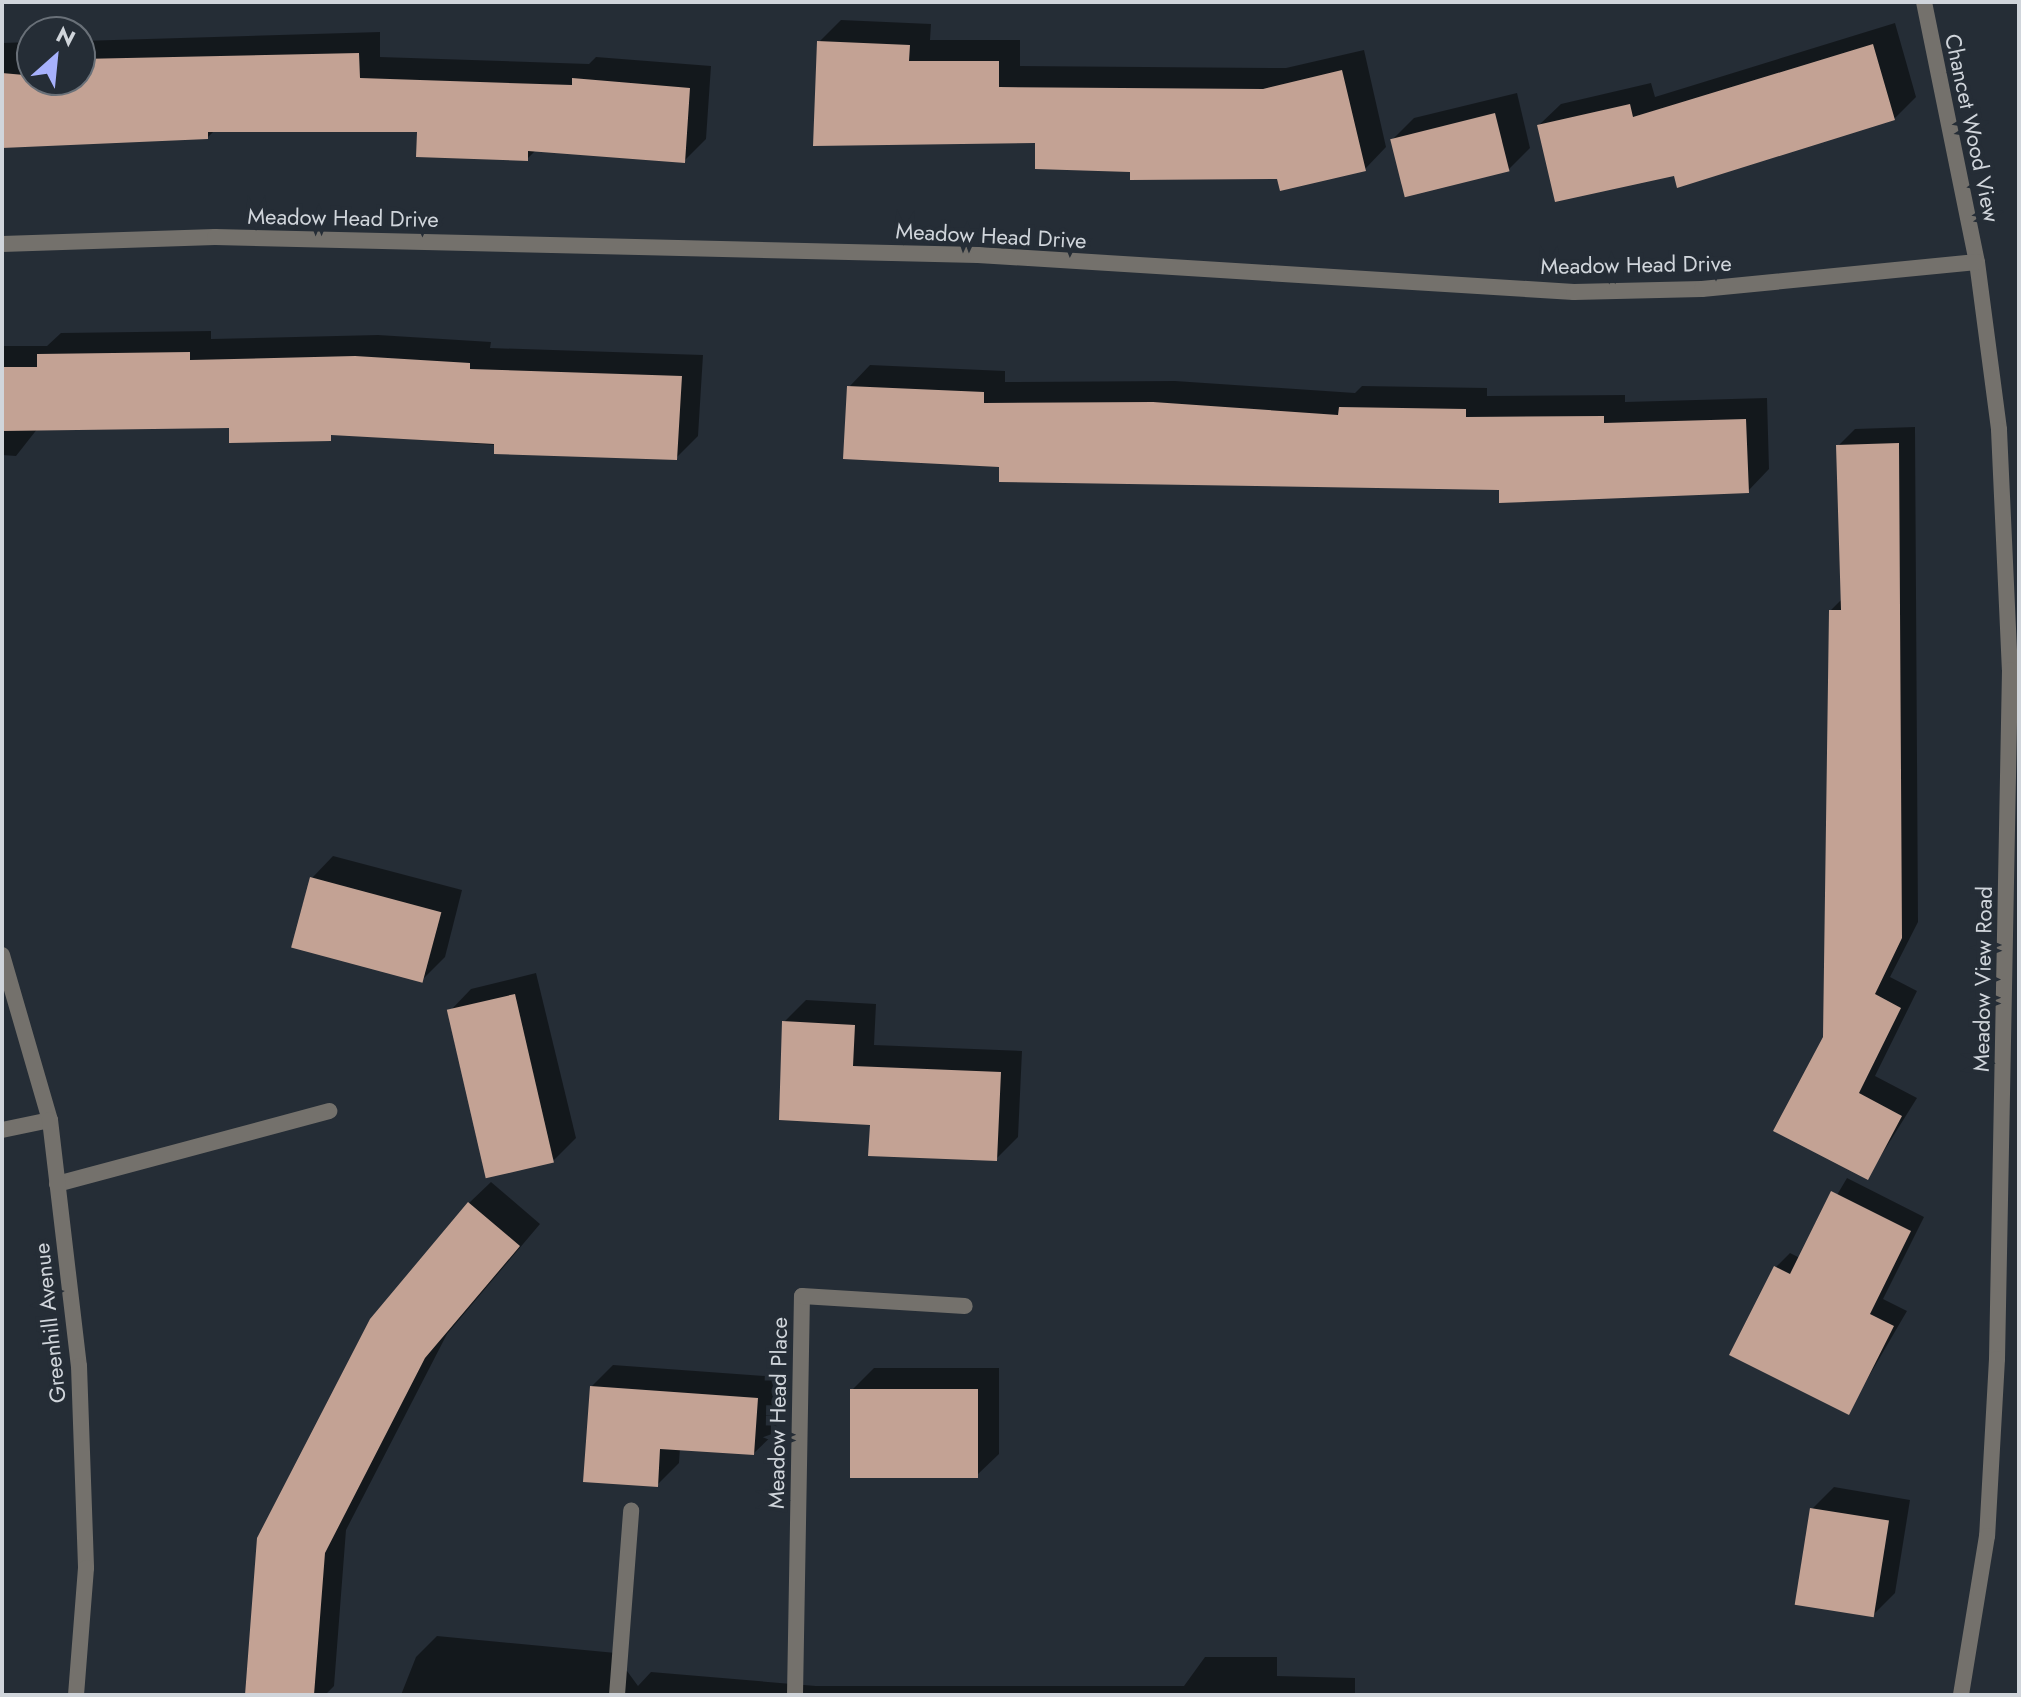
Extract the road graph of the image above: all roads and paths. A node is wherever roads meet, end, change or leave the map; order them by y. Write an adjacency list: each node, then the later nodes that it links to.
1 (1924, 2): 3 (street, Chancet Wood View)
2 (2, 244): 3 (street, Meadow Head Drive)
3 (1977, 262): 14 (street, Meadow View Road)
4 (2, 955): 6 (street, Greenhill Avenue)
5 (329, 1111): 8 (street)
6 (50, 1120): 7 (street); 8 (street, Greenhill Avenue)
7 (2, 1130)
8 (57, 1184): 11 (street, Greenhill Avenue)
9 (965, 1306): 13 (street, Meadow Head Place)
10 (631, 1511): 12 (street)
11 (76, 1695)
12 (617, 1695)
13 (795, 1695)
14 (1961, 1695)

